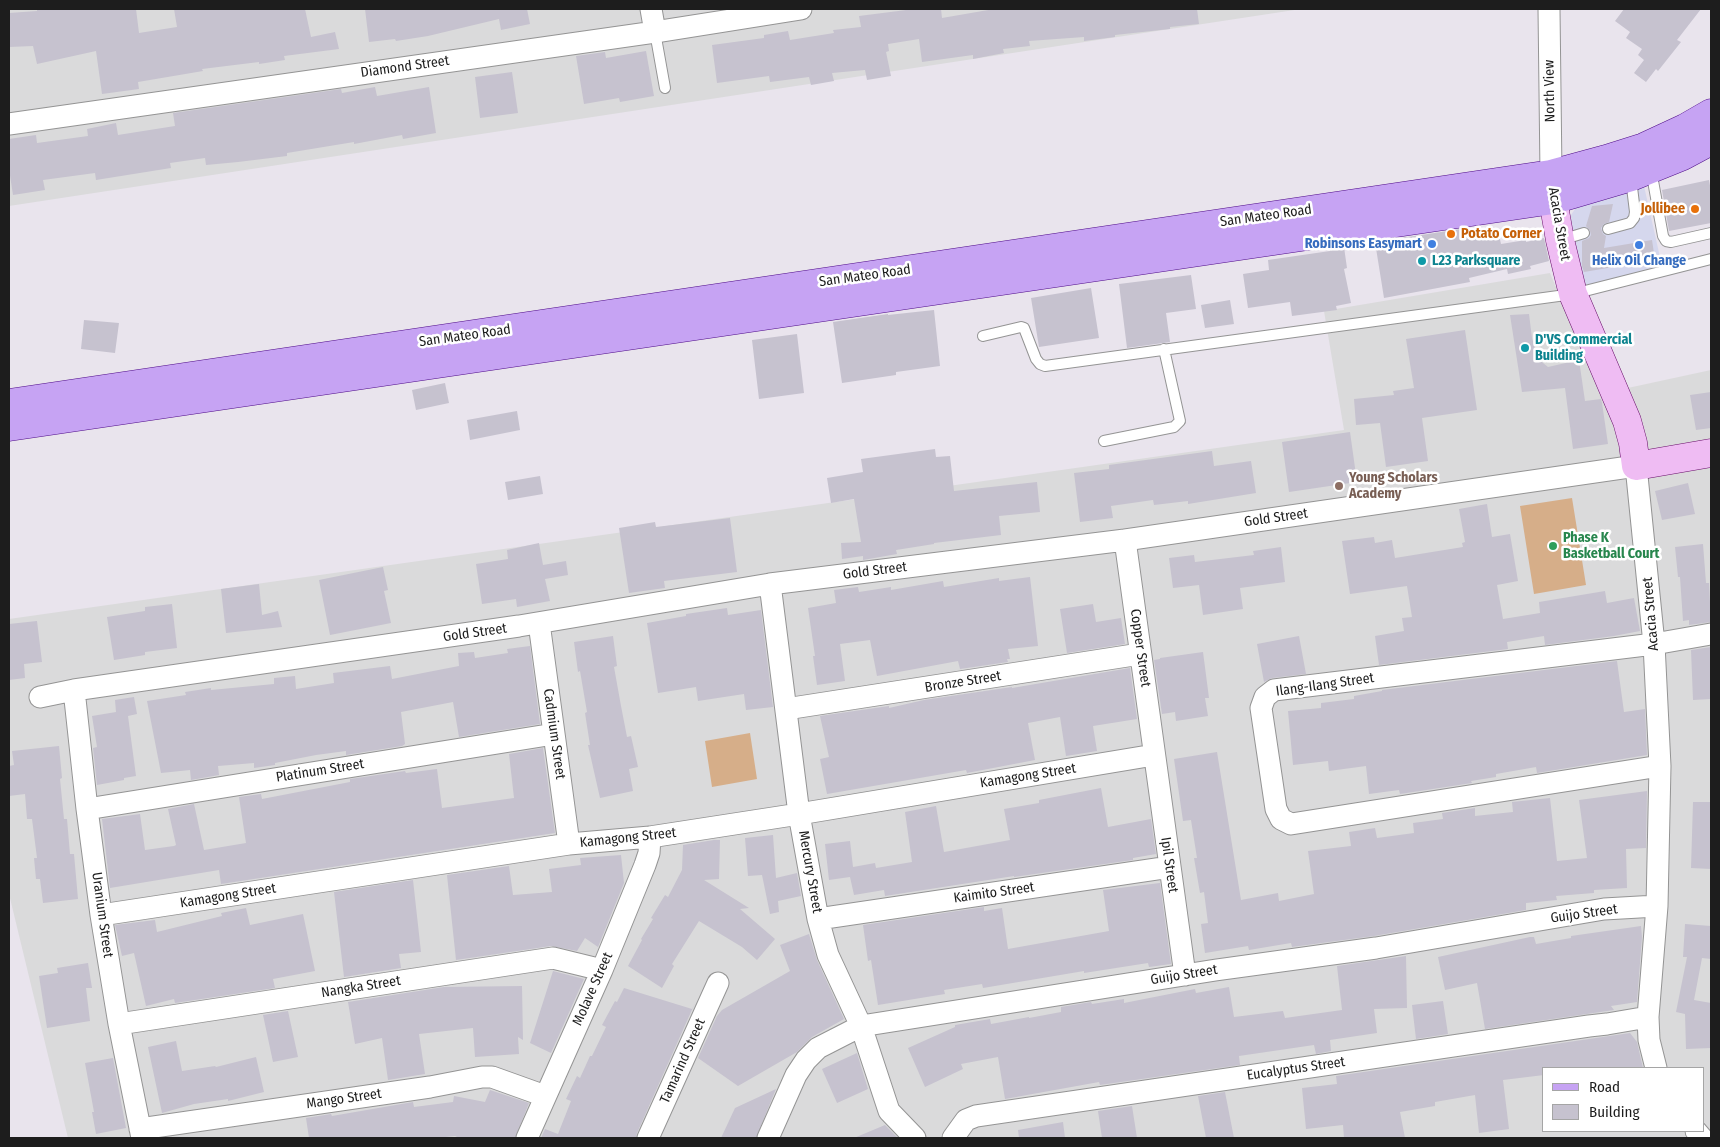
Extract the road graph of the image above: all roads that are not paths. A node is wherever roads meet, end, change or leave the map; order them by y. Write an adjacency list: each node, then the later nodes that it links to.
1 (651, 9): 4 (street)
2 (801, 9): 4 (street, Diamond Street)
3 (1549, 9): 10 (street, North View)
4 (655, 32): 5 (lane); 7 (street, Diamond Street)
5 (666, 88)
6 (1711, 113): 10 (main road, San Mateo Road)
7 (9, 124)
8 (1711, 141): 9 (main road, San Mateo Road)
9 (1641, 173): 10 (main road, San Mateo Road); 11 (lane); 12 (lane)
10 (1552, 187): 14 (street, Acacia Street); 17 (main road, San Mateo Road); 18 (main road, San Mateo Road)
11 (1608, 229)
12 (1711, 233)
13 (1711, 258): 14 (lane)
14 (1573, 294): 16 (lane); 21 (street, Acacia Street)
15 (983, 336): 16 (lane)
16 (1164, 349): 19 (lane)
17 (9, 404)
18 (9, 427)
19 (1104, 441)
20 (1711, 453): 21 (street, Gold Street)
21 (1636, 466): 22 (street, Gold Street); 26 (street, Acacia Street)
22 (1125, 540): 23 (street, Gold Street); 27 (street, Copper Street)
23 (770, 584): 24 (street, Gold Street); 30 (street, Mercury Street)
24 (539, 623): 28 (street, Gold Street); 31 (street, Cadmium Street)
25 (1711, 634): 26 (street)
26 (1654, 644): 33 (street, Acacia Street); 33 (street, Ilang-Ilang Street)
27 (1140, 654): 30 (street, Bronze Street); 32 (street, Copper Street)
28 (74, 690): 29 (street, Gold Street); 34 (street, Uranium Street)
29 (40, 697)
30 (786, 709): 35 (street, Mercury Street)
31 (554, 734): 34 (street, Platinum Street); 37 (street, Cadmium Street)
32 (1154, 755): 35 (street, Kamagong Street); 38 (street, Ipil Street)
33 (1660, 766): 39 (street, Acacia Street)
34 (87, 808): 40 (street, Uranium Street)
35 (799, 814): 36 (street, Kamagong Street); 41 (street, Mercury Street)
36 (650, 837): 37 (street, Kamagong Street); 42 (street, Molave Street)
37 (568, 844): 40 (street, Kamagong Street)
38 (1170, 867): 41 (street, Kaimito Street); 43 (street, Ipil Street)
39 (1658, 906): 43 (street, Guijo Street); 45 (street, Acacia Street)
40 (102, 916): 46 (street, Uranium Street)
41 (818, 919): 47 (street, Mercury Street)
42 (602, 970): 46 (street, Nangka Street); 49 (street, Molave Street)
43 (1185, 975): 47 (street, Guijo Street)
44 (718, 983): 52 (street, Tamarind Street)
45 (1648, 1017): 48 (street, Acacia Street); 55 (street, Eucalyptus Street)
46 (119, 1024): 50 (street, Uranium Street)
47 (861, 1026): 53 (street, Guijo Street); 54 (street, Mercury Street)
48 (1656, 1067)
49 (545, 1096): 50 (street, Mango Street); 51 (street, Molave Street)
50 (141, 1134)
51 (527, 1138)
52 (648, 1138)
53 (768, 1138)
54 (915, 1138)
55 (954, 1138)

